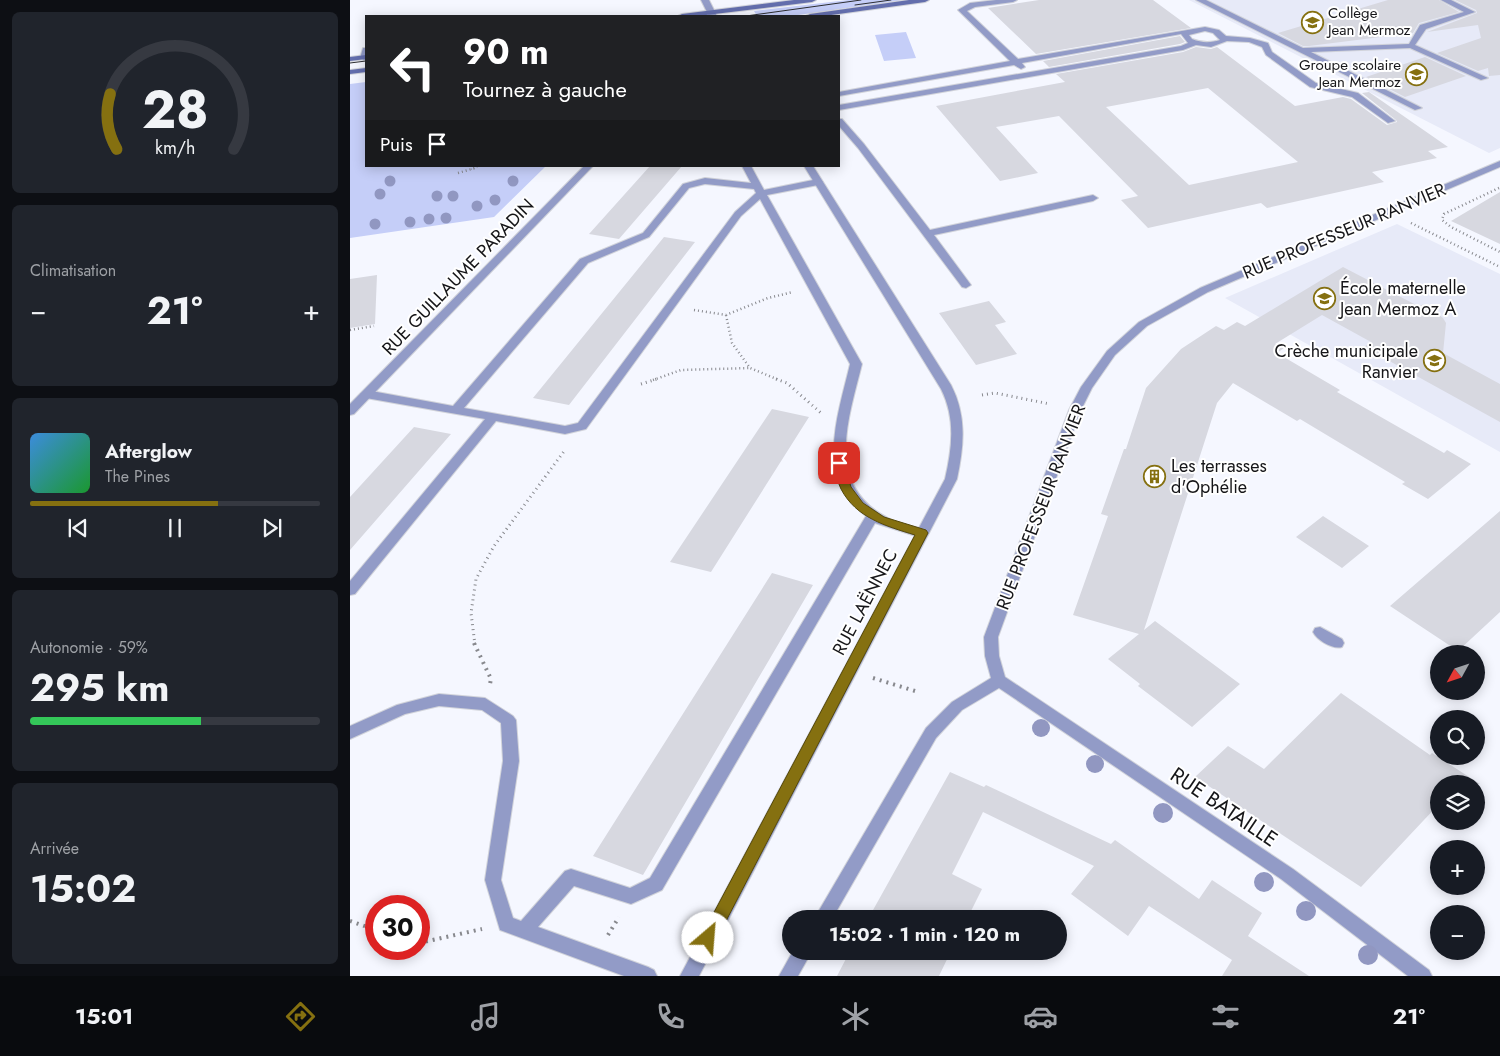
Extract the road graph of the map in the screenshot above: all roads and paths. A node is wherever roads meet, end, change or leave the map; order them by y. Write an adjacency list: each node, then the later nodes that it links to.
1 (705, 0): 7 (street)
2 (812, 0): 7 (street)
3 (925, 0): 9 (street)
4 (1013, 0): 17 (street)
5 (1200, 0): 14 (street)
6 (1445, 0): 13 (street)
7 (712, 14): 8 (street)
8 (697, 15)
9 (817, 15)
10 (1188, 31): 11 (street); 12 (street); 17 (street)
11 (1224, 38): 12 (street); 25 (street)
12 (1195, 43): 20 (street)
13 (1411, 46): 14 (street); 21 (street)
14 (1301, 50): 24 (street)
15 (365, 55): 16 (street)
16 (350, 59)
17 (1016, 63): 20 (street); 22 (street)
18 (365, 70): 19 (street)
19 (350, 72)
20 (1029, 75): 23 (street)
21 (1484, 78)
22 (840, 94)
23 (840, 108)
24 (1418, 108)
25 (1391, 121)
26 (840, 122): 38 (street)
27 (1500, 164): 63 (street, RUE PROFESSEUR RANVIER)
28 (477, 167): 32 (path)
29 (588, 167): 48 (street, RUE GUILLAUME PARADIN)
30 (747, 167): 35 (street)
31 (809, 167): 33 (street, RUE LAËNNEC)
32 (458, 173)
33 (818, 182): 35 (street); 58 (street, RUE LAËNNEC)
34 (1500, 188): 39 (path)
35 (759, 190): 42 (street); 43 (street); 52 (street)
36 (1092, 198): 38 (street)
37 (1406, 221): 40 (path)
38 (927, 234): 41 (street)
39 (1500, 252)
40 (1500, 267)
41 (966, 285)
42 (814, 288): 44 (path); 56 (street)
43 (670, 306): 44 (path); 50 (street)
44 (726, 315): 47 (path)
45 (374, 326): 46 (path)
46 (350, 330)
47 (750, 368): 50 (path); 56 (path)
48 (366, 394): 52 (street); 53 (street, RUE GUILLAUME PARADIN)
49 (982, 395): 51 (path)
50 (603, 398): 55 (street)
51 (1050, 404)
52 (457, 409): 54 (street)
53 (350, 411)
54 (494, 416): 55 (street); 59 (street)
55 (565, 430): 65 (path)
56 (841, 431): 57 (street)
57 (873, 515): 58 (street); 67 (street)
58 (922, 533): 77 (street, RUE LAËNNEC)
59 (350, 590)
60 (1320, 632): 61 (street)
61 (1337, 643)
62 (864, 675): 64 (path)
63 (998, 680): 68 (street); 79 (street, RUE BATAILLE)
64 (916, 691)
65 (485, 704): 66 (street); 70 (street)
66 (350, 734)
67 (631, 896): 72 (street); 74 (path)
68 (827, 910)
69 (350, 921): 71 (path)
70 (506, 924): 72 (street); 73 (path)
71 (365, 926)
72 (523, 931): 74 (street)
73 (430, 941)
74 (595, 957): 76 (street)
75 (798, 960): 78 (street)
76 (648, 976)
77 (689, 976)
78 (788, 976)
79 (1423, 976)

